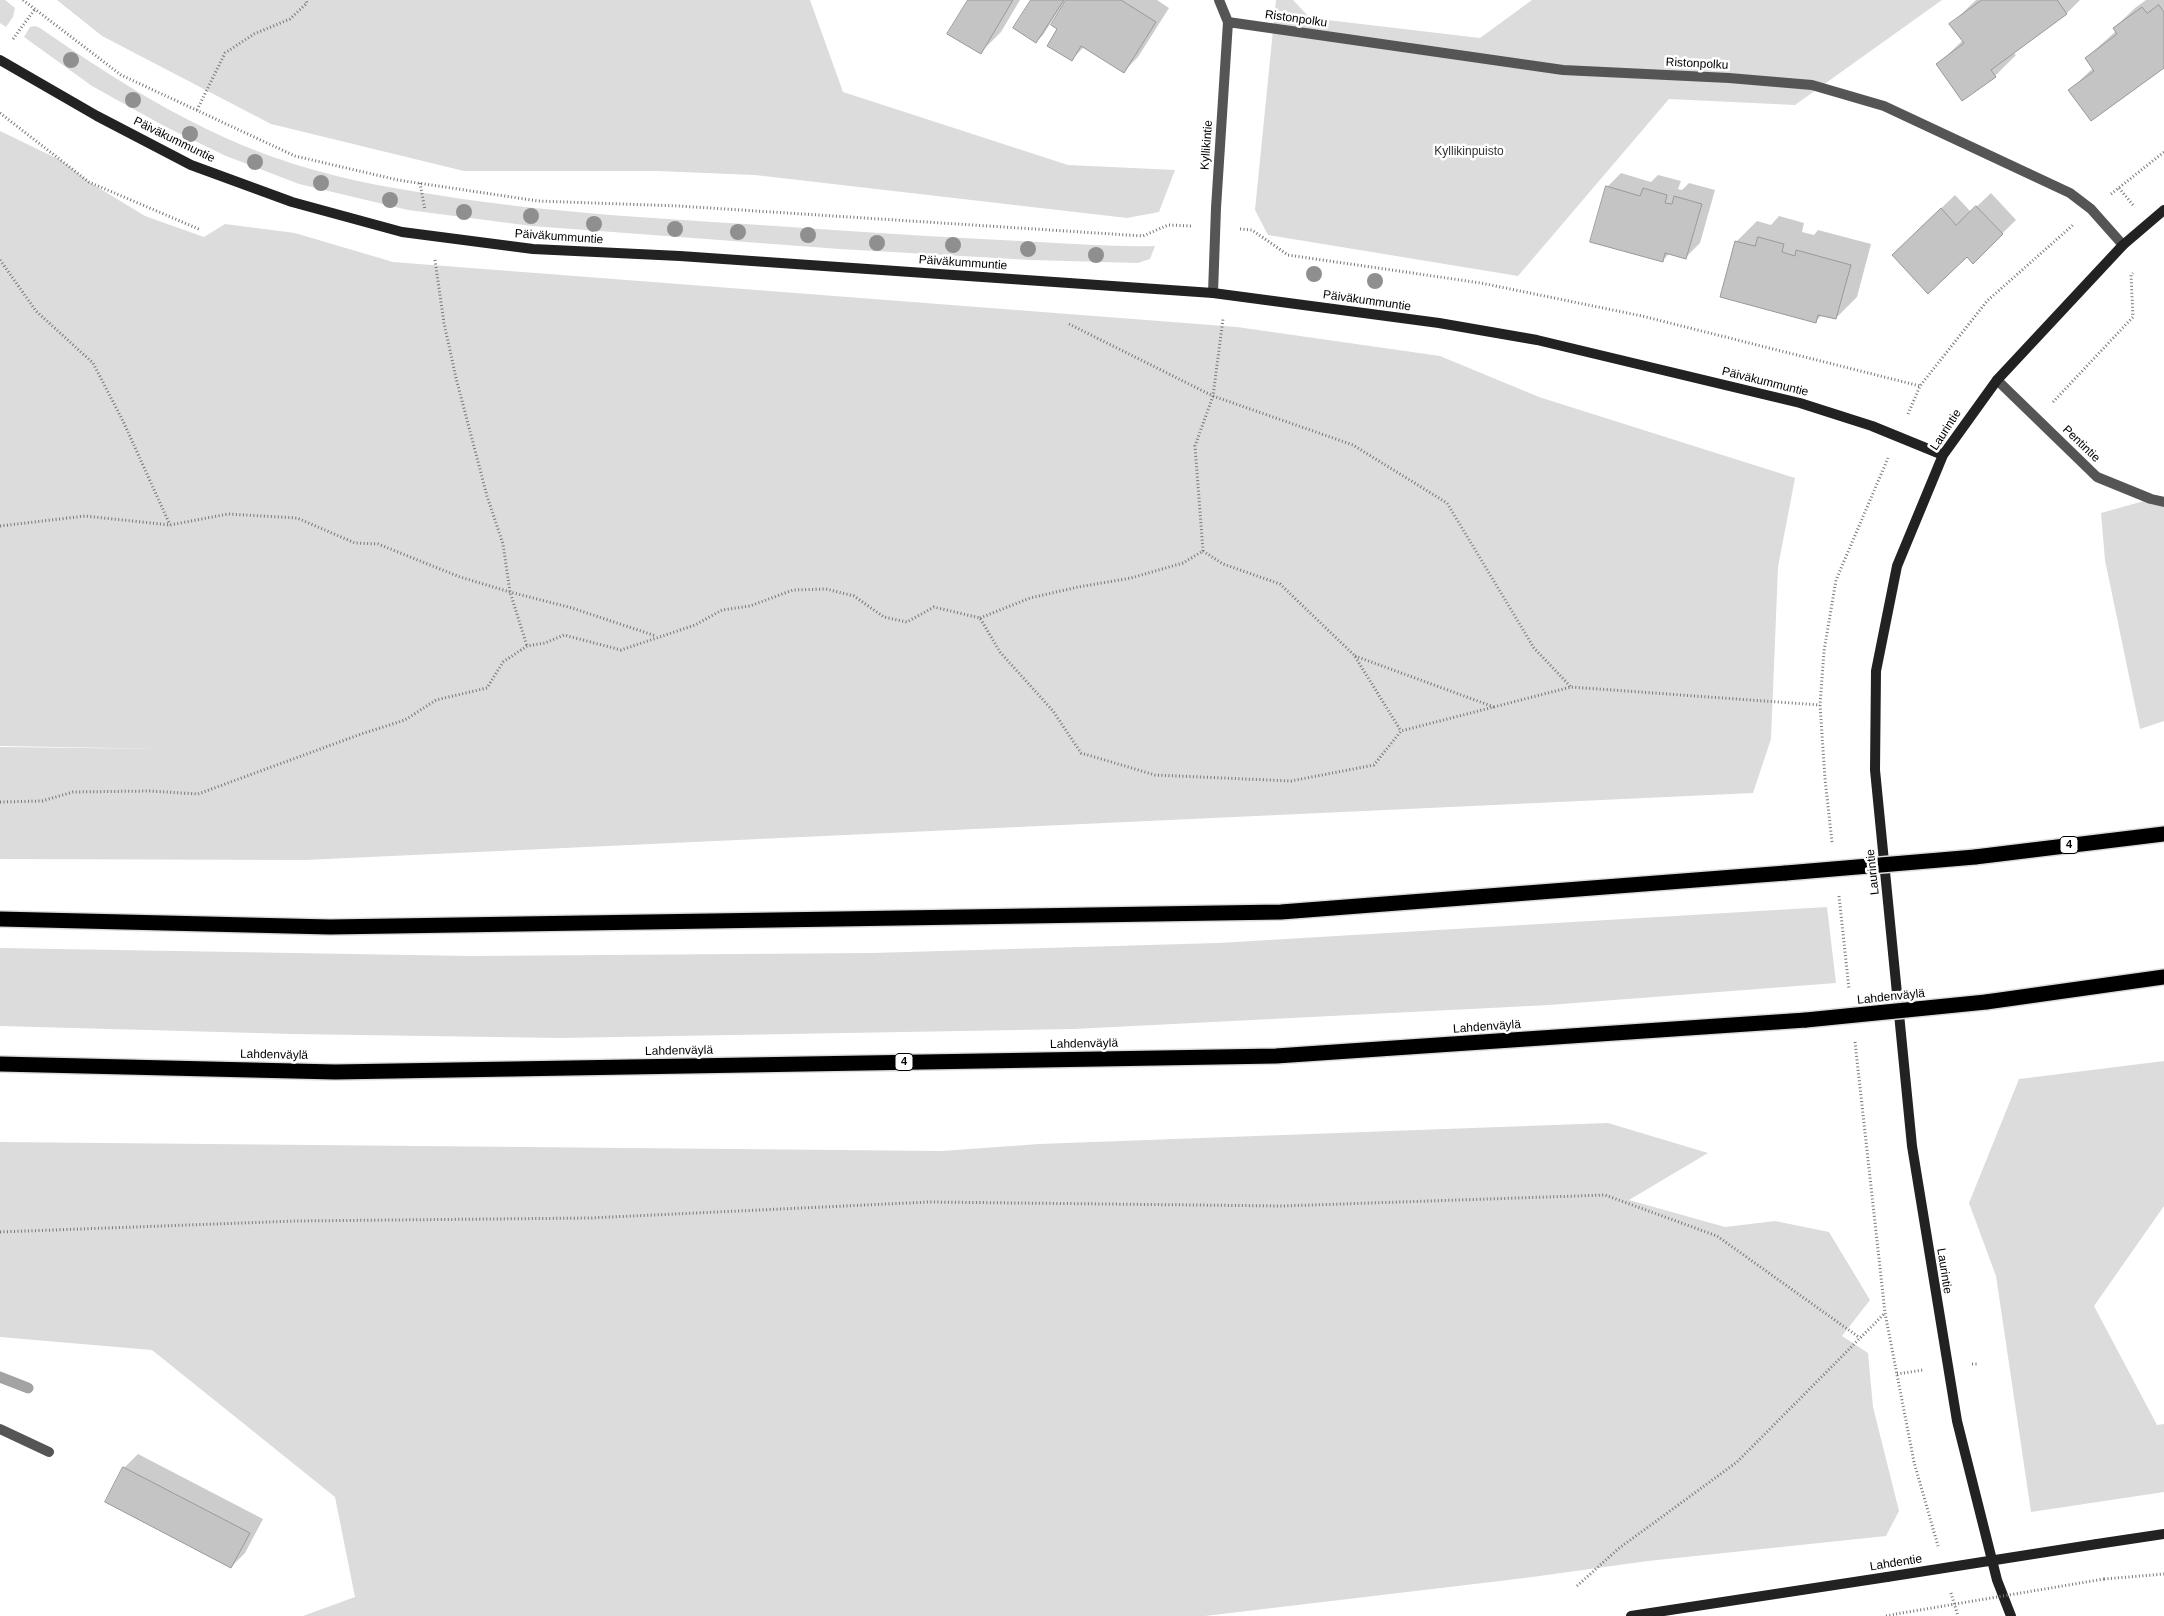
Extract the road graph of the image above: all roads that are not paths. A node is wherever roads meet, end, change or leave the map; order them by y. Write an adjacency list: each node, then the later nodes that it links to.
1 (1219, 0): 2 (street, Kyllikintie)
2 (1228, 22): 5 (street, Ristonpolku); 6 (street, Kyllikintie)
3 (0, 60): 6 (street, Päiväkummuntie)
4 (2164, 210): 5 (street, Laurintie)
5 (2123, 245): 7 (street, Laurintie)
6 (1213, 293): 8 (street, Päiväkummuntie)
7 (1997, 380): 8 (street, Laurintie); 9 (street, Pentintie)
8 (1943, 455): 18 (street, Laurintie)
9 (2164, 502)
10 (2164, 834): 11 (highway, 4, bridge)
11 (0, 919)
12 (2164, 977): 13 (highway, Lahdenväylä / 4, bridge)
13 (0, 1064)
14 (0, 1429): 15 (street)
15 (49, 1452)
16 (2164, 1534): 17 (street, Lahdentie, bridge)
17 (1631, 1616)
18 (2012, 1616)

